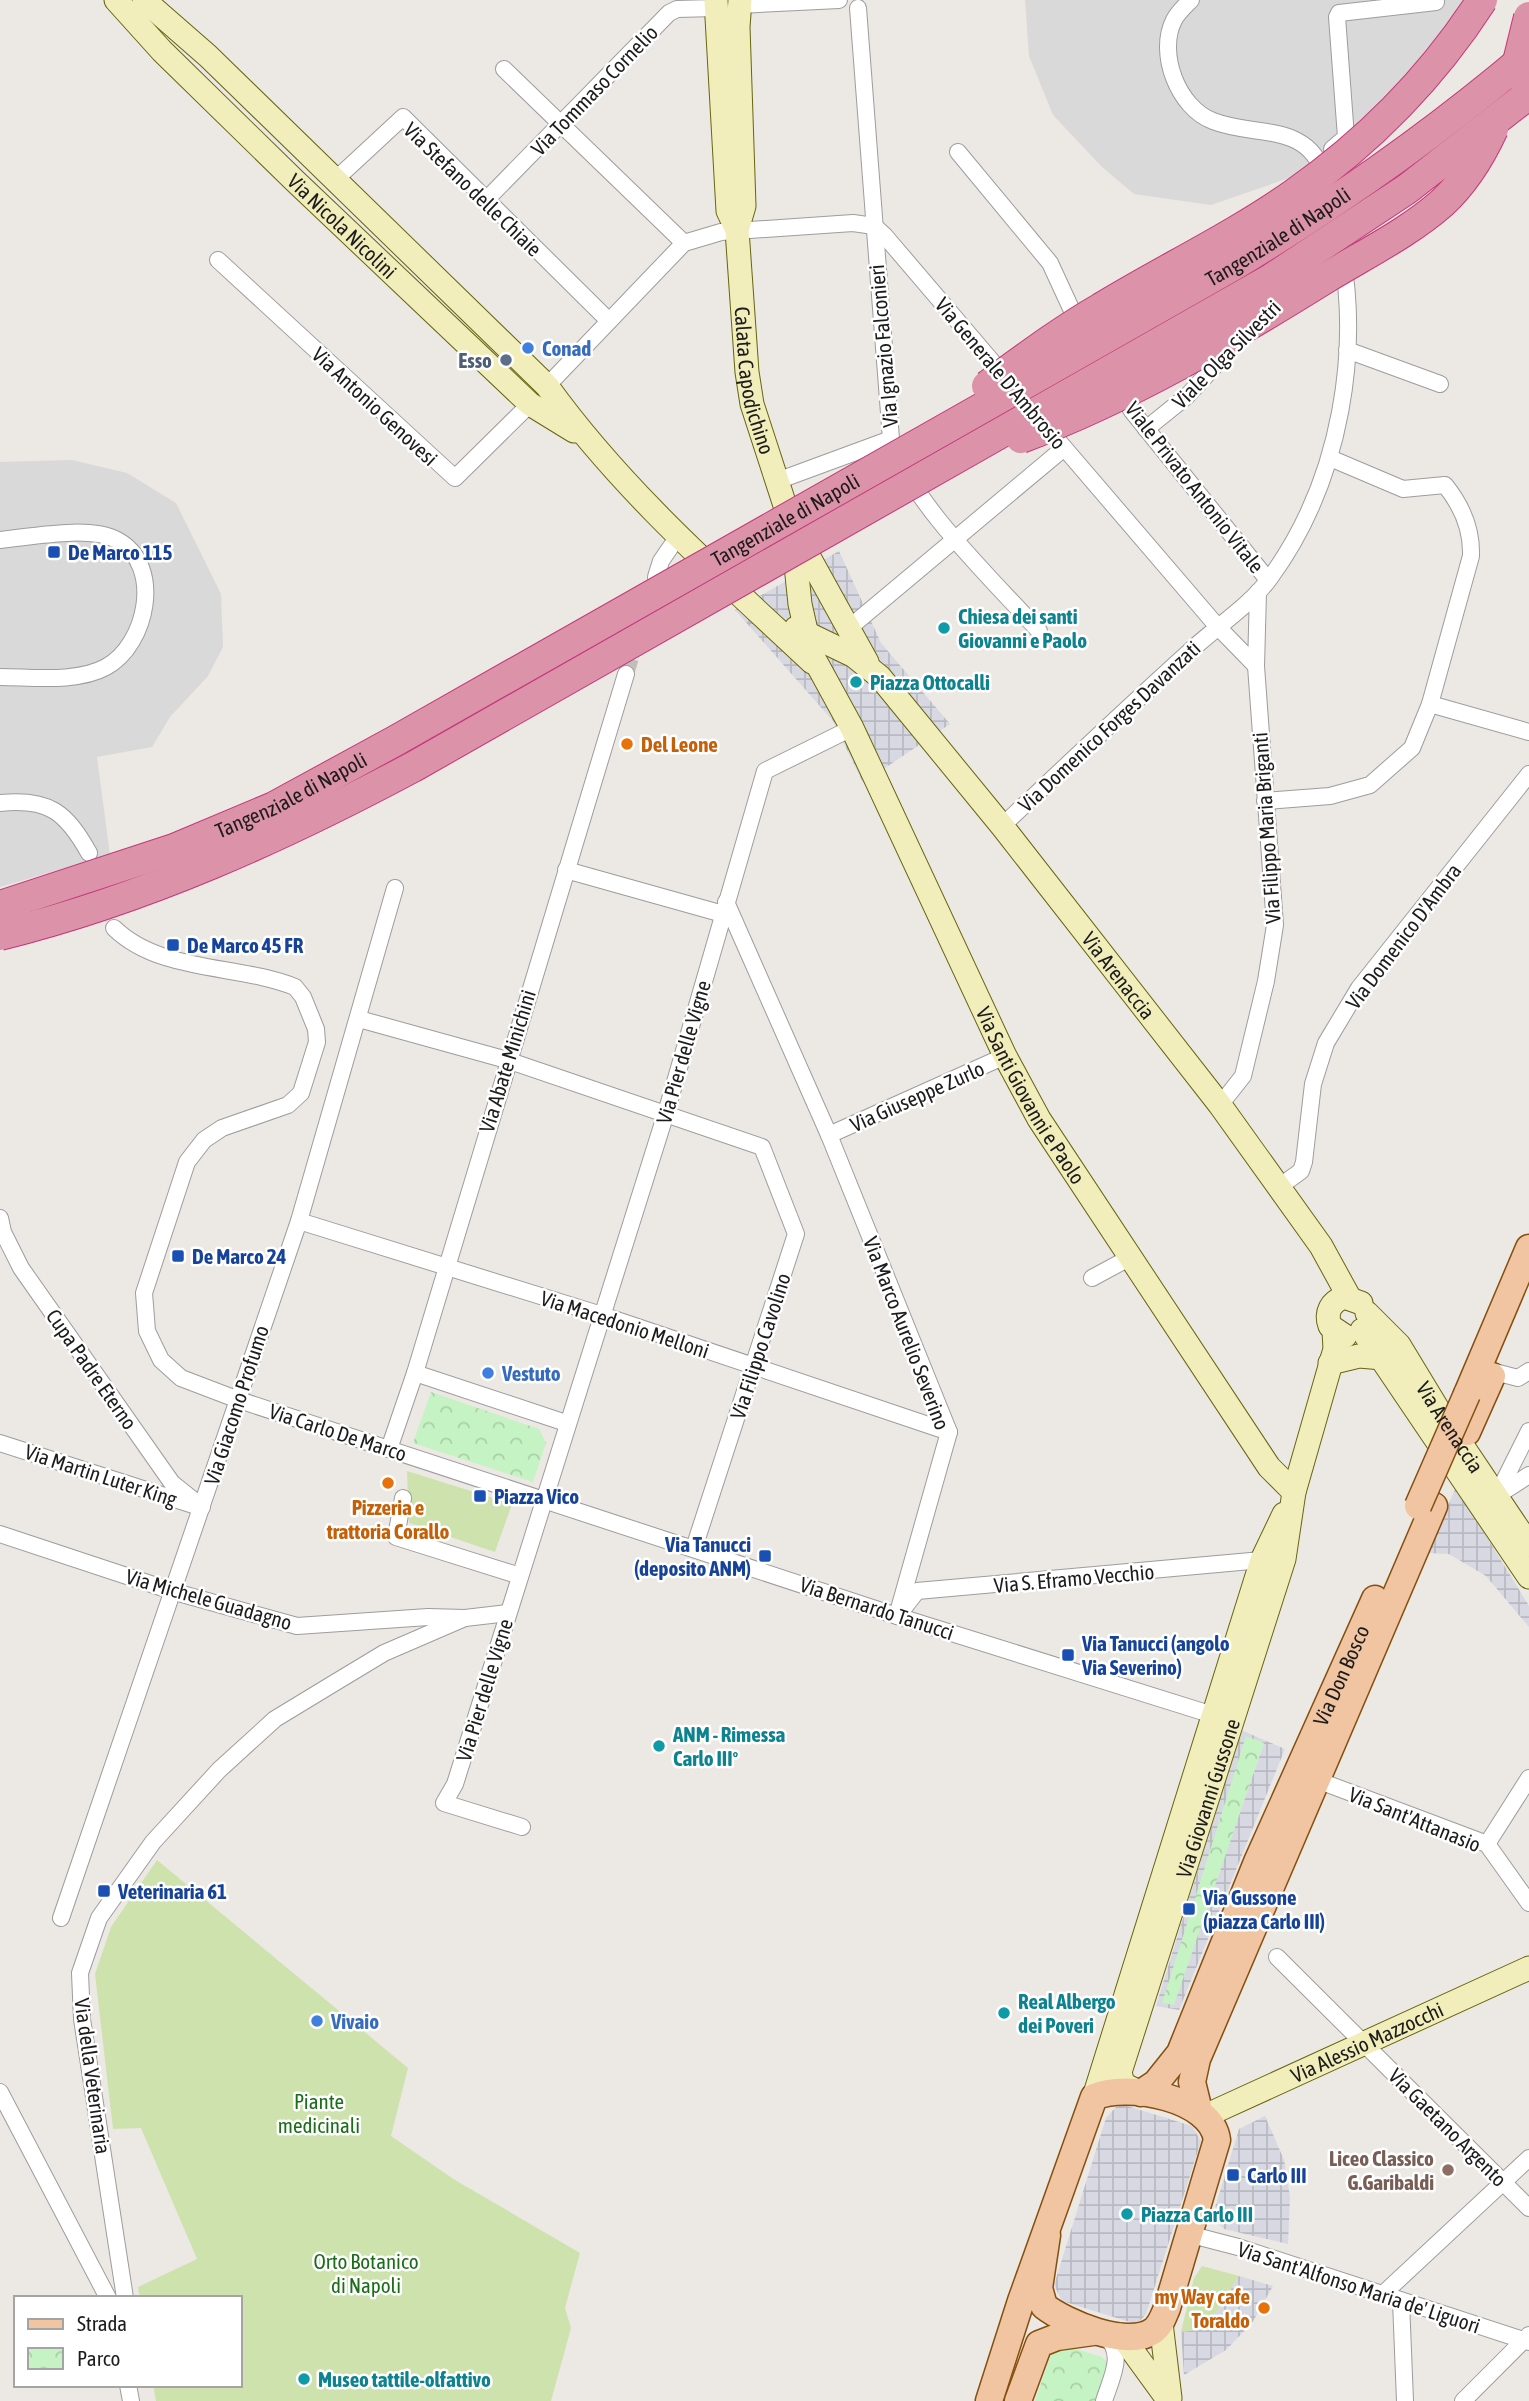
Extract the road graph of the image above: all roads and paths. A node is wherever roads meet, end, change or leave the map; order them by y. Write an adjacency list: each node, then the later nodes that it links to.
1 (116, 0): 12 (main road, Via Nicola Nicolini)
2 (144, 0): 11 (main road, Via Nicola Nicolini)
3 (839, 0): 7 (street)
4 (1191, 0): 18 (street)
5 (1482, 0): 37 (highway, bridge)
6 (1436, 2): 18 (street)
7 (740, 3): 22 (main road, Calata Capodichino)
8 (715, 4): 16 (street, Via Tommaso Cornelio); 22 (main road, Calata Capodichino)
9 (858, 8): 21 (street, Via Ignazio Falconieri)
10 (1529, 17): 36 (highway, bridge)
11 (174, 26): 12 (main road); 19 (main road, Via Nicola Nicolini)
12 (154, 39): 30 (main road, Via Nicola Nicolini)
13 (1529, 54): 37 (highway, Tangenziale di Napoli, bridge)
14 (505, 69): 16 (street)
15 (1529, 94): 36 (highway, Tangenziale di Napoli, bridge)
16 (560, 124): 20 (street, Via Tommaso Cornelio); 23 (street)
17 (958, 152): 31 (street, Viale Privato Antonio Vitale)
18 (1319, 159): 24 (street)
19 (335, 180): 20 (street, Via Stefano delle Chiaie); 29 (main road, Via Nicola Nicolini)
20 (486, 200): 26 (street, Via Stefano delle Chiaie)
21 (874, 226): 22 (street); 33 (street, Via Ignazio Falconieri); 34 (street, Via Generale D'Ambrosio)
22 (737, 230): 23 (street); 38 (main road, Calata Capodichino)
23 (684, 243): 26 (street)
24 (1344, 259): 27 (street); 31 (street, Viale Olga Silvestri)
25 (218, 260): 30 (street, Via Antonio Genovesi)
26 (610, 321): 29 (street)
27 (1347, 350): 28 (street); 35 (street)
28 (1440, 384)
29 (547, 386): 30 (main road); 32 (main road, Via Nicola Nicolini)
30 (530, 404): 32 (main road, Via Nicola Nicolini)
31 (1146, 429): 44 (street, Viale Privato Antonio Vitale)
32 (583, 436): 40 (main road, Via Nicola Nicolini)
33 (891, 439): 38 (street); 42 (street, Via Ignazio Falconieri)
34 (1064, 448): 42 (street); 46 (street, Via Generale D'Ambrosio)
35 (1330, 458): 44 (street); 55 (street)
36 (923, 476): 68 (highway, Tangenziale di Napoli, bridge)
37 (855, 479): 65 (highway, Tangenziale di Napoli, bridge)
38 (777, 481): 39 (main road, Calata Capodichino)
39 (792, 527): 47 (main road, Calata Capodichino); 48 (main road, Calata Capodichino)
40 (679, 535): 43 (street); 45 (main road, Via Nicola Nicolini)
41 (0, 540): 54 (street)
42 (956, 540): 47 (street); 49 (street, Via Ignazio Falconieri)
43 (656, 577)
44 (1263, 586): 46 (street); 51 (street, Via Filippo Maria Briganti)
45 (757, 614): 48 (main road, Via Nicola Nicolini); 52 (main road, Via Nicola Nicolini)
46 (1217, 626): 51 (street); 61 (street, Via Domenico Forges Davanzati)
47 (849, 628): 50 (main road, Calata Capodichino)
48 (804, 629): 50 (main road, Via Nicola Nicolini); 52 (main road, Calata Capodichino)
49 (1039, 631)
50 (869, 666): 61 (main road, Via Arenaccia)
51 (1256, 666): 59 (street, Via Filippo Maria Briganti)
52 (819, 669): 56 (main road, Via Santi Giovanni e Paolo)
53 (626, 674): 63 (street, Via Abate Minichini)
54 (0, 677)
55 (1430, 704): 57 (street); 59 (street)
56 (852, 728): 66 (street, Via Pier delle Vigne); 70 (main road, Via Santi Giovanni e Paolo)
57 (1529, 732)
58 (1529, 774): 75 (street, Via Domenico D'Ambra)
59 (1265, 801): 72 (street, Via Filippo Maria Briganti)
60 (0, 803): 62 (street)
61 (1002, 825): 72 (main road, Via Arenaccia)
62 (89, 853)
63 (566, 870): 66 (street); 71 (street, Via Abate Minichini)
64 (395, 888): 69 (street, Via Giacomo Profumo)
65 (0, 906)
66 (724, 908): 73 (street, Via Pier delle Vigne); 74 (street, Via Marco Aurelio Severino)
67 (114, 928): 91 (street, Via Carlo De Marco)
68 (0, 935)
69 (359, 1019): 71 (street); 77 (street, Via Giacomo Profumo)
70 (1005, 1056): 74 (street, Via Giuseppe Zurlo); 79 (main road, Via Santi Giovanni e Paolo)
71 (507, 1060): 73 (street); 80 (street, Via Abate Minichini)
72 (1220, 1105): 75 (main road, Via Arenaccia)
73 (666, 1113): 84 (street, Via Pier delle Vigne); 87 (street, Via Filippo Cavolino)
74 (829, 1135): 94 (street, Via Marco Aurelio Severino)
75 (1279, 1186): 83 (main road, Via Arenaccia)
76 (0, 1218): 103 (street, Cupa Padre Eterno)
77 (299, 1220): 80 (street, Via Macedonio Melloni); 91 (street, Via Giacomo Profumo)
78 (1529, 1248): 88 (main road, Via Don Bosco)
79 (1129, 1258): 81 (street); 98 (main road, Via Santi Giovanni e Paolo)
80 (446, 1268): 84 (street, Via Macedonio Melloni); 90 (street, Via Abate Minichini)
81 (1092, 1278)
82 (1529, 1292): 88 (main road, Via Don Bosco)
83 (1349, 1297): 85 (main road, Via Arenaccia); 85 (main road, Via Giovanni Gussone)
84 (600, 1315): 87 (street, Via Macedonio Melloni); 92 (street, Via Pier delle Vigne)
85 (1347, 1337): 86 (main road, Via Arenaccia); 86 (main road); 98 (main road, Via Giovanni Gussone); 100 (main road, Via Arenaccia)
86 (1383, 1358): 109 (main road, Via Arenaccia)
87 (754, 1365): 94 (street, Via Macedonio Melloni); 106 (street, Via Filippo Cavolino)
88 (1487, 1368): 89 (street); 102 (main road, Via Don Bosco); 102 (main road, Via Don Bosco, bridge)
89 (1529, 1371)
90 (415, 1373): 92 (street); 96 (street, Via Abate Minichini)
91 (236, 1399): 96 (street, Via Carlo De Marco); 103 (street, Via Giacomo Profumo)
92 (566, 1423): 101 (street, Via Pier delle Vigne)
93 (1529, 1431): 100 (street)
94 (949, 1432): 112 (street, Via Marco Aurelio Severino)
95 (0, 1443): 103 (street, Via Martin Luter King)
96 (389, 1449): 101 (street, Via Carlo De Marco)
97 (1529, 1475): 100 (street)
98 (1294, 1492): 107 (main road, Via Giovanni Gussone); 114 (main road, Via Giovanni Gussone)
99 (403, 1497): 108 (street)
100 (1496, 1497): 105 (main road, Via Arenaccia)
101 (542, 1498): 106 (street, Via Bernardo Tanucci); 108 (street, Via Pier delle Vigne)
102 (1426, 1506): 116 (main road, Via Don Bosco); 125 (main road, Via Don Bosco)
103 (202, 1507): 110 (street, Via Giacomo Profumo)
104 (0, 1534): 110 (street, Via Michele Guadagno)
105 (1529, 1545)
106 (694, 1548): 112 (street, Via Bernardo Tanucci)
107 (1262, 1560): 112 (street, Via S. Eframo Vecchio); 114 (main road, Via Giovanni Gussone)
108 (520, 1576): 111 (street, Via Pier delle Vigne)
109 (1529, 1577)
110 (175, 1592): 113 (street, Via Michele Guadagno); 120 (street, Via Giacomo Profumo)
111 (508, 1613): 113 (street); 117 (street, Via Pier delle Vigne)
112 (897, 1616): 114 (street, Via Bernardo Tanucci)
113 (465, 1618): 135 (street, Via della Veterinaria)
114 (1223, 1718): 125 (main road, Via Giovanni Gussone); 126 (main road, Via Giovanni Gussone)
115 (1529, 1778): 118 (street)
116 (1317, 1780): 118 (street, Via Sant'Attanasio); 127 (main road, Via Don Bosco)
117 (522, 1827)
118 (1487, 1844): 119 (street, Via Sant'Attanasio)
119 (1529, 1903)
120 (61, 1918)
121 (1277, 1957): 123 (street, Via Gaetano Argento)
122 (1529, 1968): 123 (main road, Via Alessio Mazzocchi)
123 (1364, 2044): 127 (main road, Via Alessio Mazzocchi); 129 (street, Via Gaetano Argento)
124 (0, 2092): 134 (street)
125 (1140, 2093): 126 (main road); 127 (main road)
126 (1094, 2097): 132 (main road)
127 (1202, 2114): 131 (main road)
128 (1529, 2158): 129 (street)
129 (1503, 2182): 130 (street, Via Gaetano Argento); 133 (street)
130 (1529, 2208)
131 (1188, 2234): 133 (street, Via Sant'Alfonso Maria de' Liguori); 137 (main road)
132 (1047, 2235): 138 (main road); 140 (main road)
133 (1382, 2294): 136 (street, Via Sant'Alfonso Maria de' Liguori)
134 (107, 2296)
135 (125, 2296)
136 (1402, 2301): 139 (street, Via Sant'Alfonso Maria de' Liguori); 144 (street)
137 (1161, 2323): 138 (main road); 143 (main road)
138 (1109, 2333): 141 (main road); 142 (street); 143 (main road)
139 (1527, 2339): 145 (street)
140 (989, 2401)
141 (1018, 2401)
142 (1104, 2401)
143 (1170, 2401)
144 (1405, 2401)
145 (1463, 2401)

